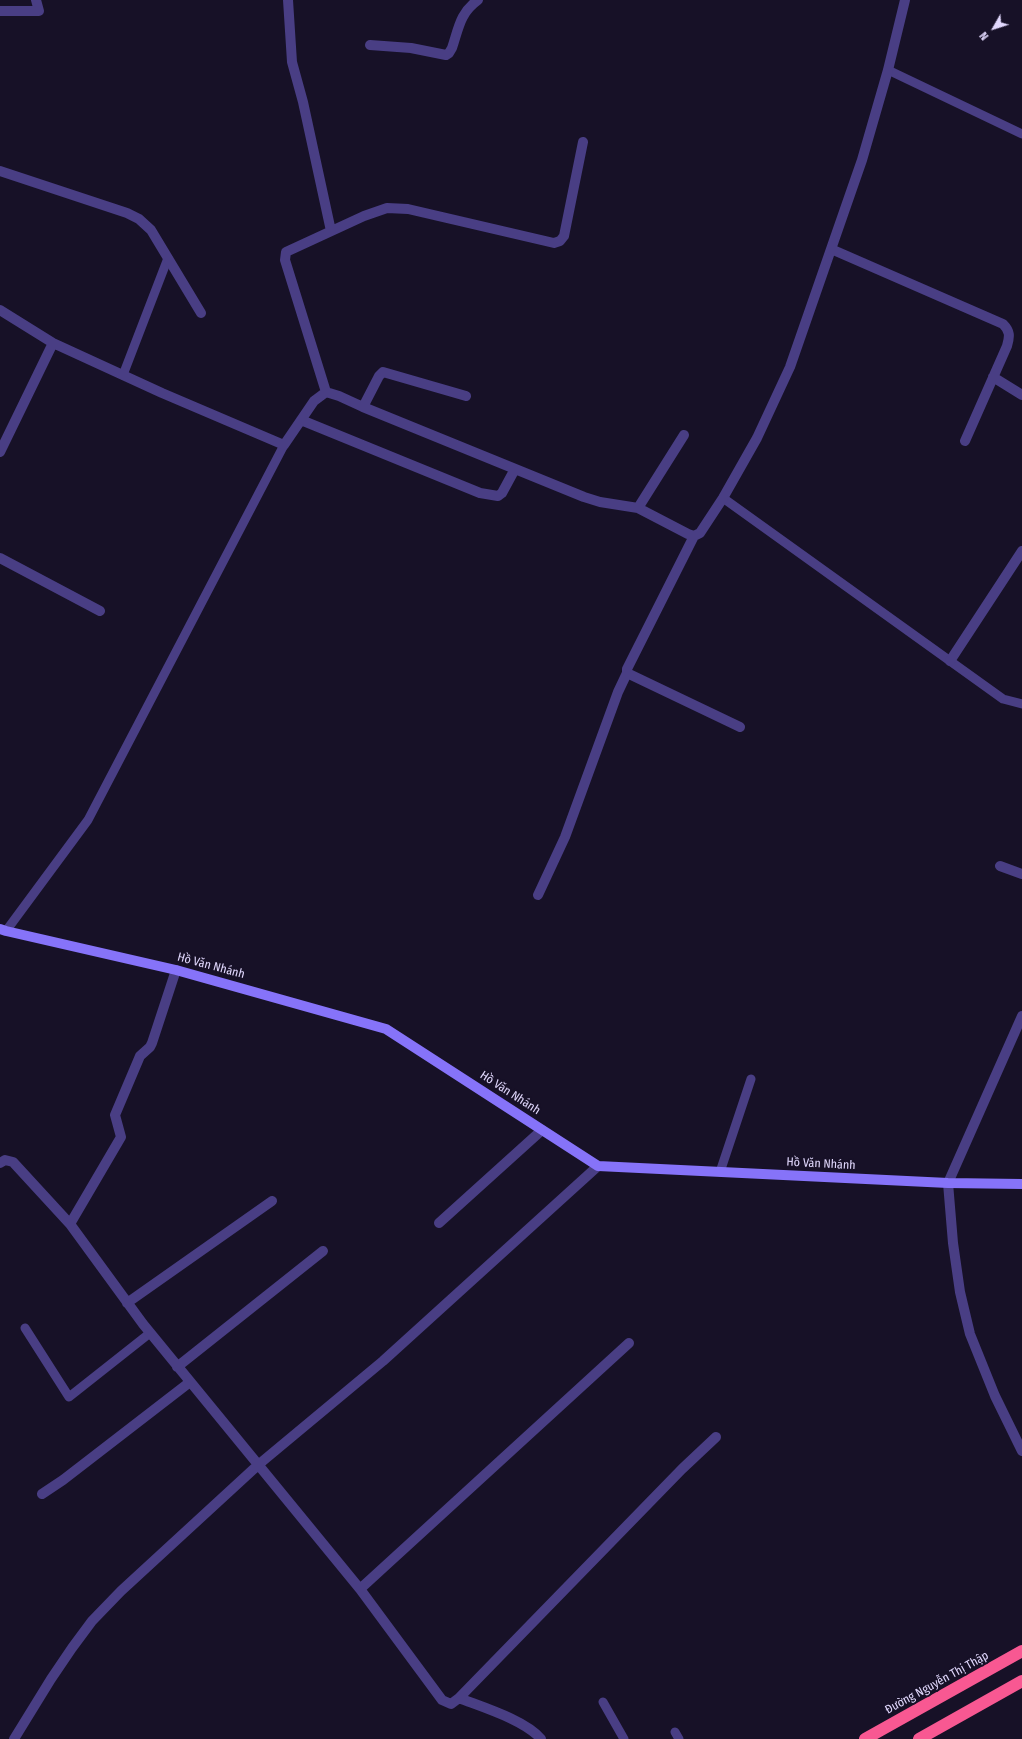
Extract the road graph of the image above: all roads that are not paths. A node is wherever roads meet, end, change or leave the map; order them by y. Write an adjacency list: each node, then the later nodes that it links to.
1 (36, 0): 5 (street)
2 (288, 0): 11 (street)
3 (478, 0): 6 (street)
4 (905, 0): 7 (street)
5 (0, 11)
6 (370, 45)
7 (888, 70): 8 (lane); 12 (street)
8 (1022, 134)
9 (583, 142): 11 (street)
10 (0, 171): 13 (street)
11 (331, 231): 19 (street)
12 (831, 249): 18 (street); 29 (street)
13 (168, 258): 15 (street); 17 (lane)
14 (0, 310): 16 (street)
15 (201, 313)
16 (53, 343): 17 (street); 27 (street)
17 (123, 375): 26 (street)
18 (993, 377): 20 (street); 25 (street)
19 (326, 392): 22 (street); 23 (street)
20 (1022, 395)
21 (466, 396): 22 (street)
22 (363, 407): 28 (street)
23 (301, 420): 26 (street); 28 (street)
24 (684, 435): 30 (street)
25 (965, 441)
26 (284, 444): 42 (lane)
27 (0, 452)
28 (515, 469): 30 (street)
29 (723, 498): 31 (street); 35 (lane)
30 (638, 508): 31 (street)
31 (694, 536): 36 (street)
32 (1022, 551): 35 (street)
33 (0, 558): 34 (street)
34 (100, 611)
35 (950, 661): 37 (lane)
36 (627, 674): 38 (street); 41 (street)
37 (1022, 704)
38 (740, 727)
39 (1000, 866): 40 (street)
40 (1022, 874)
41 (538, 895)
42 (3, 930): 43 (street, Hồ Văn Nhánh)
43 (176, 970): 46 (street, Hồ Văn Nhánh); 54 (street)
44 (1022, 1016): 50 (street)
45 (751, 1079): 49 (lane)
46 (542, 1130): 48 (street, Hồ Văn Nhánh); 53 (street)
47 (0, 1163): 54 (street)
48 (598, 1166): 49 (street, Hồ Văn Nhánh); 64 (street)
49 (720, 1172): 50 (street, Hồ Văn Nhánh)
50 (948, 1183): 51 (street, Hồ Văn Nhánh); 63 (street)
51 (1022, 1184)
52 (272, 1201): 56 (street)
53 (439, 1223)
54 (70, 1224): 56 (street)
55 (323, 1251): 60 (street)
56 (127, 1303): 58 (street)
57 (25, 1328): 58 (lane)
58 (150, 1333): 60 (street)
59 (630, 1343): 66 (street)
60 (177, 1367): 61 (street)
61 (190, 1382): 64 (street); 65 (street)
62 (716, 1437): 69 (street)
63 (1022, 1451)
64 (258, 1465): 66 (street); 71 (street)
65 (42, 1494)
66 (360, 1589): 69 (street)
67 (1022, 1651): 74 (highway, Đường Nguyễn Thị Thập)
68 (1022, 1681): 75 (highway)
69 (459, 1698): 72 (street)
70 (603, 1702): 73 (lane)
71 (14, 1739)
72 (541, 1739)
73 (624, 1739)
74 (865, 1739)
75 (918, 1739)

